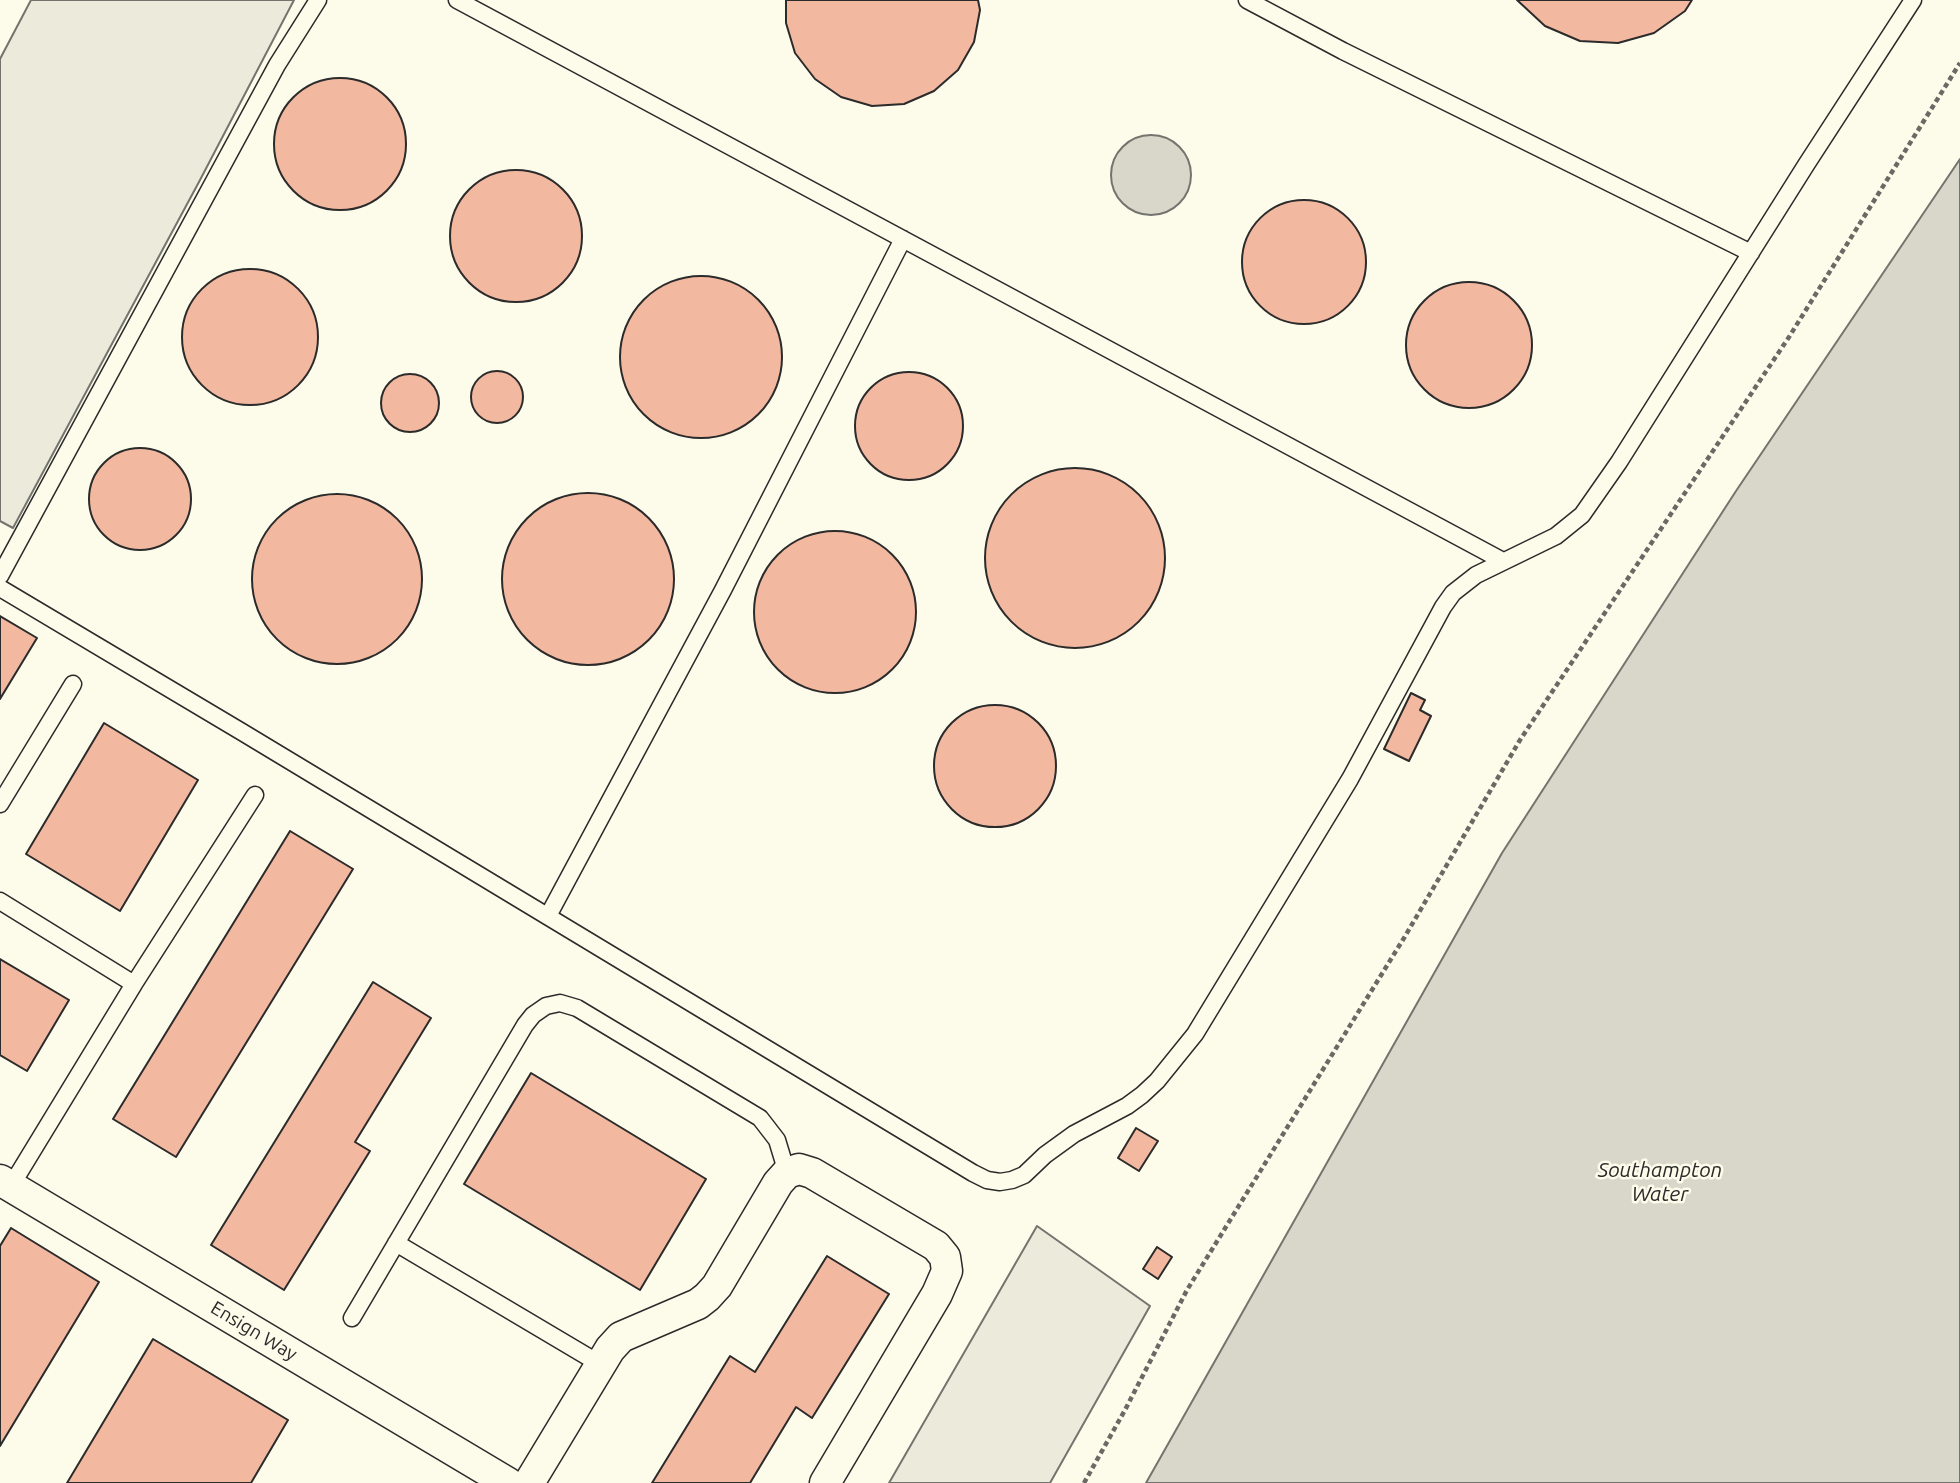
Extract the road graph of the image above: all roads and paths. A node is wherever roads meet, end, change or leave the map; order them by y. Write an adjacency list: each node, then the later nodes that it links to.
1 (318, 0): 9 (lane)
2 (457, 0): 6 (lane)
3 (1247, 0): 7 (lane)
4 (1913, 0): 7 (lane)
5 (1960, 64): 25 (path)
6 (903, 239): 8 (lane); 15 (lane)
7 (1751, 253): 8 (lane)
8 (1503, 561): 15 (lane)
9 (0, 576)
10 (0, 588): 15 (lane)
11 (73, 684): 13 (lane)
12 (255, 795): 16 (lane)
13 (0, 804)
14 (0, 901): 16 (lane)
15 (548, 916)
16 (134, 984): 18 (lane)
17 (788, 1173): 19 (lane); 21 (street); 24 (street)
18 (5, 1183): 22 (street, Ensign Way)
19 (396, 1243): 20 (lane); 21 (lane)
20 (352, 1318)
21 (600, 1364): 23 (street)
22 (508, 1483)
23 (529, 1483)
24 (825, 1483)
25 (1084, 1483)

